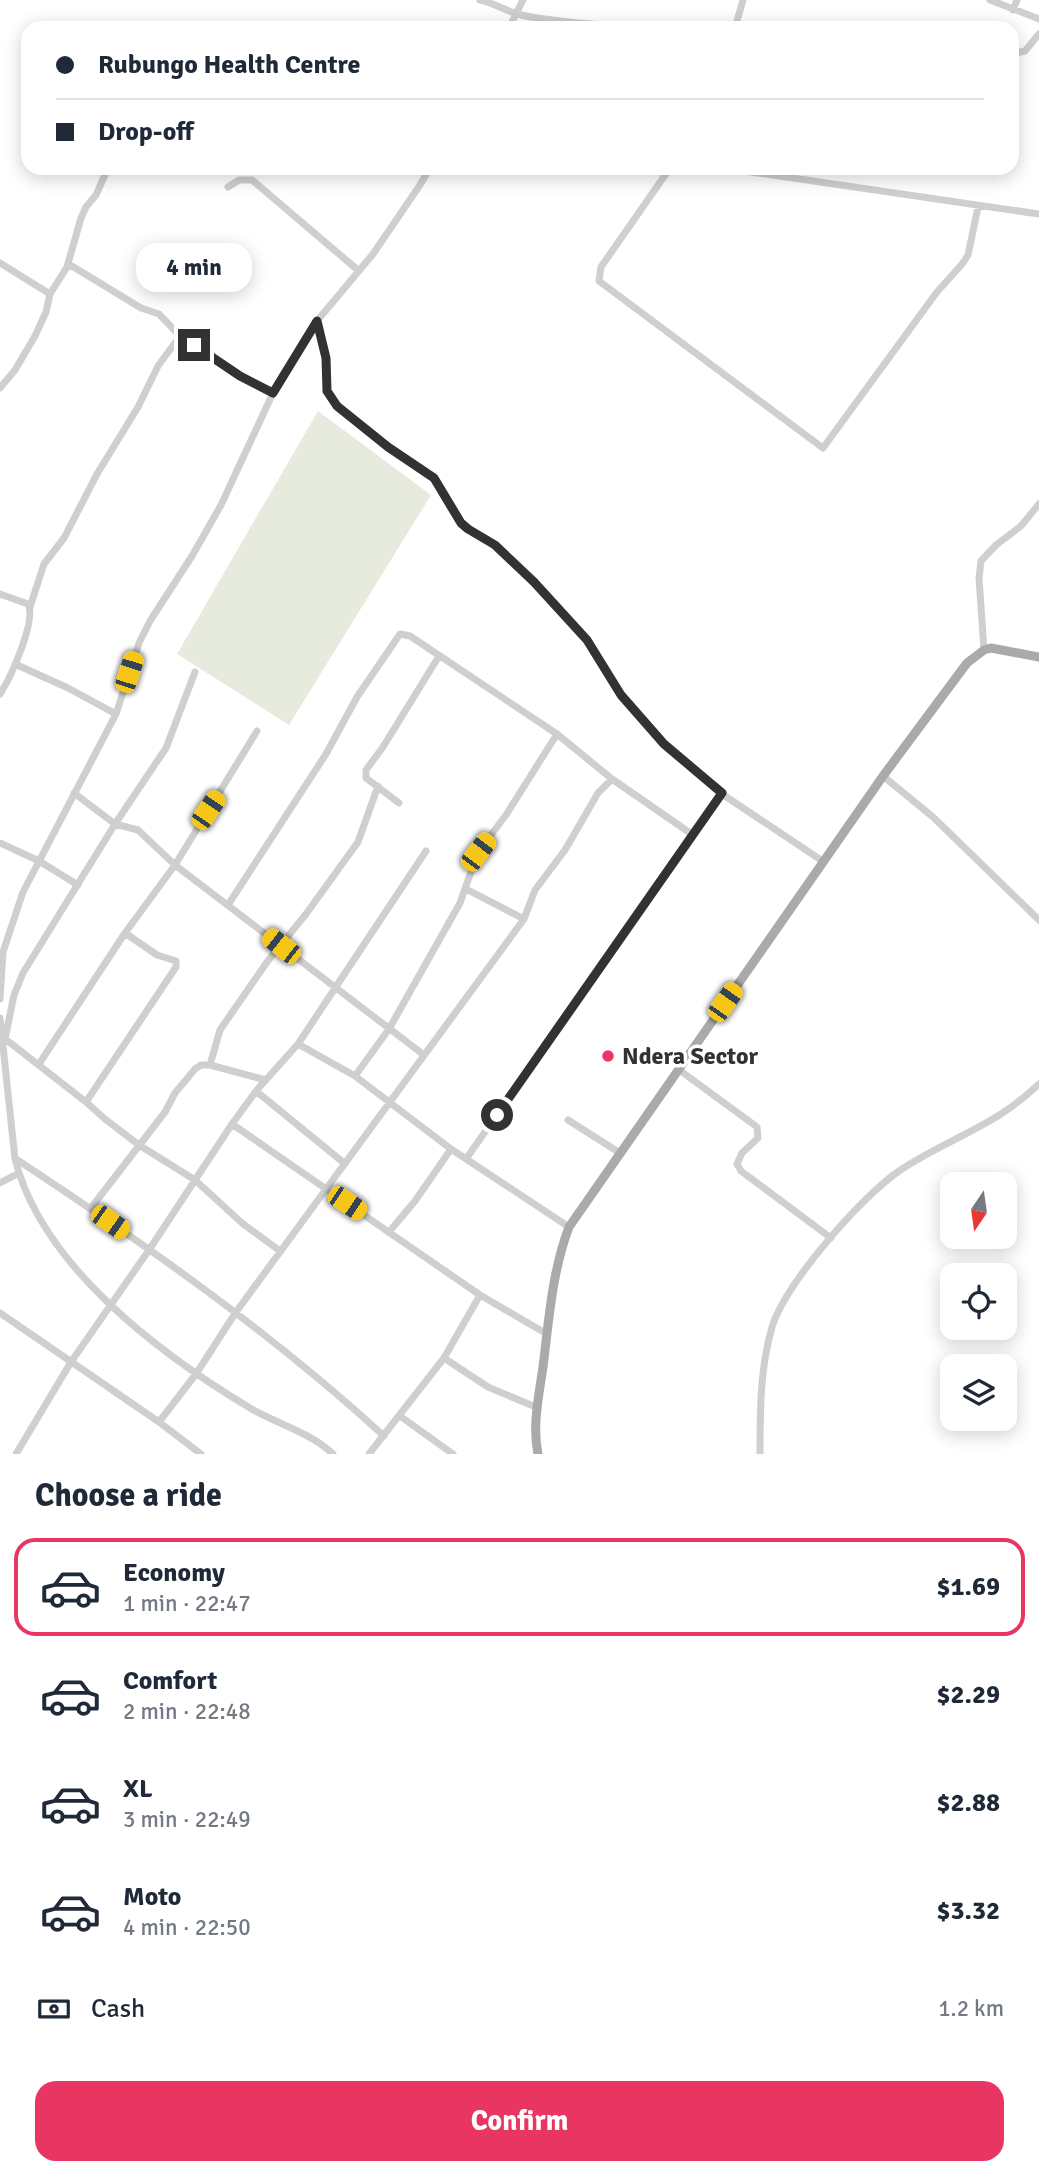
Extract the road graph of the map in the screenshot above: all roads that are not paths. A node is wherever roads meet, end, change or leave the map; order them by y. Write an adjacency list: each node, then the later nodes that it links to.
1 (480, 0): 7 (street)
2 (523, 0): 7 (street)
3 (743, 0): 11 (street)
4 (990, 0): 6 (street)
5 (1017, 0): 6 (street)
6 (1013, 10): 8 (street)
7 (517, 14): 9 (street); 10 (street)
8 (1039, 19)
9 (513, 21)
10 (554, 21)
11 (737, 21)
12 (1039, 34): 13 (street)
13 (1019, 52)
14 (105, 175): 22 (street)
15 (426, 175): 23 (street)
16 (665, 175): 19 (street)
17 (770, 175): 19 (street)
18 (228, 187): 23 (street)
19 (978, 207): 20 (street)
20 (1039, 214)
21 (0, 263): 24 (street)
22 (67, 267): 24 (street); 26 (street)
23 (359, 271): 25 (street)
24 (50, 294): 27 (street)
25 (317, 321): 28 (street); 45 (street)
26 (180, 335): 28 (street); 31 (street)
27 (0, 388)
28 (273, 393): 38 (street)
29 (1039, 504): 32 (street)
30 (0, 594): 31 (street)
31 (30, 607): 35 (street)
32 (984, 650): 34 (main road); 41 (main road)
33 (439, 656): 40 (street); 43 (street); 56 (street)
34 (1039, 657)
35 (15, 664): 37 (street); 38 (street)
36 (195, 671): 47 (street)
37 (0, 694)
38 (116, 714): 44 (street)
39 (257, 731): 53 (street)
40 (557, 734): 42 (street); 55 (street)
41 (883, 776): 52 (main road); 58 (street)
42 (612, 779): 48 (street); 57 (street)
43 (378, 786): 46 (street); 60 (street)
44 (74, 793): 47 (street); 51 (street)
45 (722, 793): 48 (street); 52 (street)
46 (399, 803)
47 (115, 824): 53 (street); 54 (street)
48 (693, 835): 83 (street)
49 (0, 843): 51 (street)
50 (426, 851): 61 (street)
51 (39, 861): 54 (street); 62 (street)
52 (824, 862): 70 (main road)
53 (175, 865): 56 (street); 59 (street)
54 (78, 885): 65 (street)
55 (466, 889): 57 (street); 64 (street)
56 (228, 905): 60 (street)
57 (524, 919): 67 (street)
58 (1039, 920)
59 (125, 933): 68 (street); 75 (street)
60 (281, 946): 61 (street); 69 (street)
61 (335, 988): 64 (street); 66 (street)
62 (0, 999)
63 (0, 1018): 65 (street)
64 (389, 1029): 67 (street); 71 (street)
65 (3, 1037): 68 (street); 82 (street)
66 (298, 1044): 71 (street); 72 (street)
67 (424, 1055): 76 (street)
68 (39, 1064): 75 (street)
69 (210, 1065): 72 (street); 79 (street)
70 (678, 1069): 81 (main road); 92 (street)
71 (355, 1076): 76 (street)
72 (266, 1080): 74 (street)
73 (1039, 1084): 92 (street)
74 (256, 1091): 78 (street); 84 (street)
75 (86, 1102): 79 (street)
76 (390, 1102): 80 (street); 84 (street)
77 (568, 1121): 81 (street)
78 (232, 1124): 86 (street); 88 (street)
79 (139, 1145): 86 (street); 89 (street)
80 (451, 1149): 83 (street); 91 (street)
81 (620, 1153): 90 (main road)
82 (15, 1158): 85 (street); 89 (street)
83 (466, 1159): 90 (street)
84 (344, 1163): 88 (street)
85 (19, 1173): 87 (street); 96 (street)
86 (195, 1180): 93 (street); 94 (street)
87 (0, 1183)
88 (326, 1189): 91 (street); 94 (street)
89 (91, 1208): 93 (street)
90 (569, 1227): 99 (main road)
91 (389, 1232): 95 (street)
92 (831, 1238): 113 (street)
93 (149, 1250): 96 (street); 97 (street)
94 (280, 1251): 97 (street)
95 (480, 1295): 99 (street); 100 (street)
96 (109, 1305): 101 (street); 102 (street)
97 (236, 1312): 102 (street); 106 (street)
98 (0, 1313): 101 (street)
99 (547, 1334): 103 (main road)
100 (444, 1359): 103 (street); 104 (street)
101 (71, 1362): 105 (street); 107 (street)
102 (197, 1374): 105 (street); 109 (street)
103 (538, 1408): 112 (main road)
104 (400, 1416): 106 (street); 111 (street)
105 (159, 1422): 108 (street)
106 (384, 1436): 110 (street)
107 (16, 1454)
108 (201, 1454)
109 (333, 1454)
110 (369, 1454)
111 (453, 1454)
112 (538, 1454)
113 (760, 1454)

